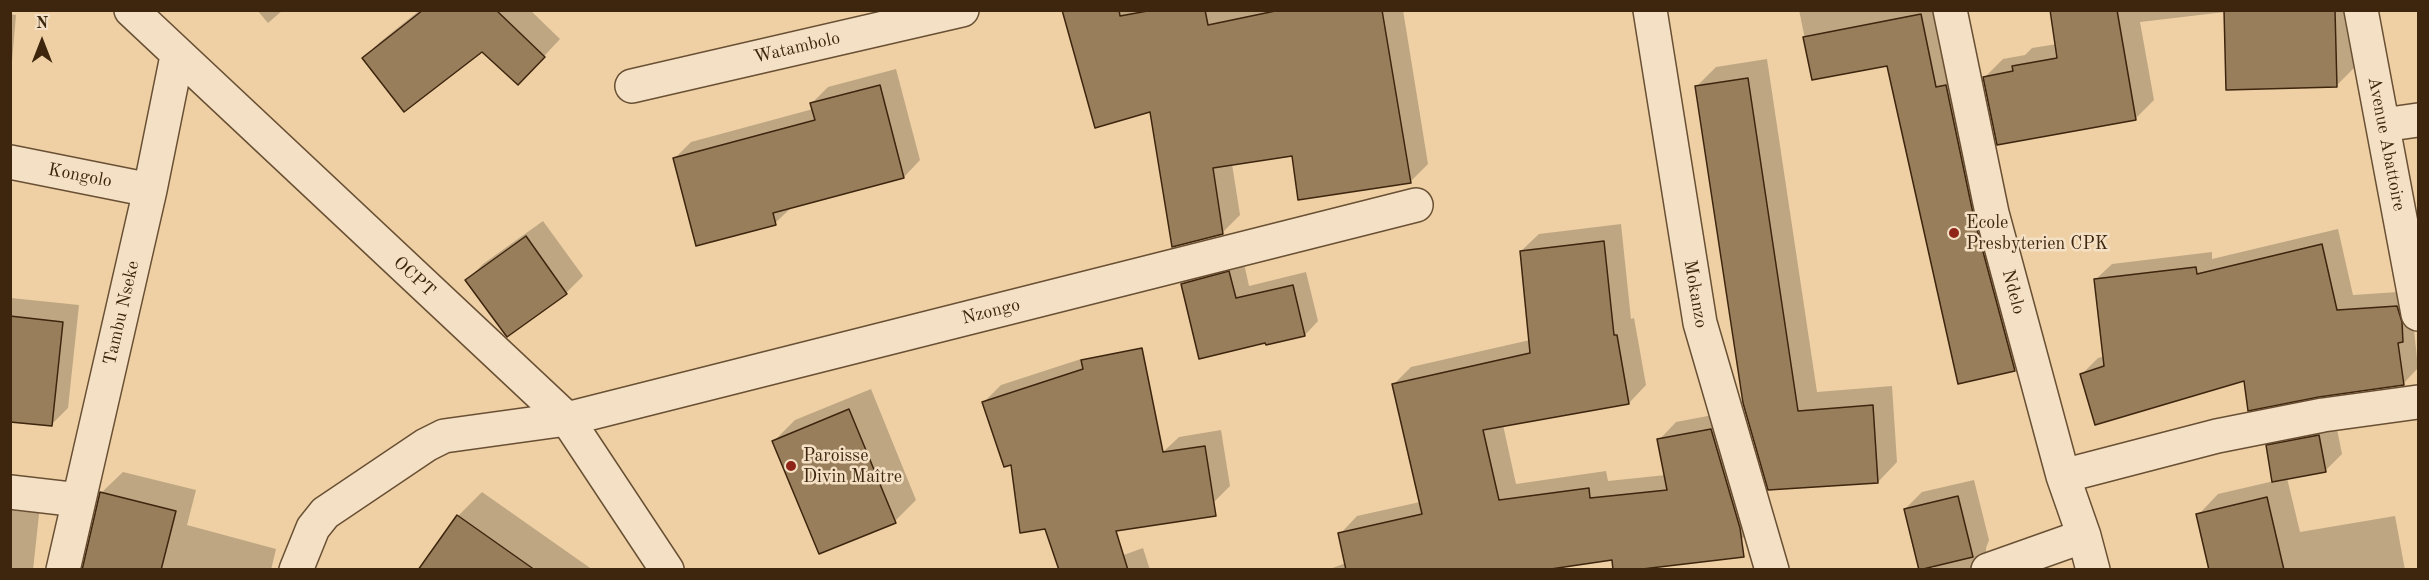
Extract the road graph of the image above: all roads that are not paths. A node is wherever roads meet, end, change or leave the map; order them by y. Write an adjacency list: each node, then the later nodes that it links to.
1 (131, 10): 6 (street, OCPT)
2 (962, 10): 7 (street, Watambolo)
3 (1650, 10): 23 (street, Mokanzo)
4 (1950, 10): 16 (street, Ndelo)
5 (2361, 10): 9 (street, Avenue Abattoire)
6 (177, 56): 11 (street, Tambu Nseke); 15 (street, OCPT)
7 (632, 86)
8 (2418, 120): 9 (street)
9 (2383, 125): 13 (street, Avenue Abattoire)
10 (10, 162): 11 (street, Kongolo)
11 (150, 190): 18 (street, Tambu Nseke)
12 (1416, 205): 15 (street, Nzongo)
13 (2418, 314)
14 (2418, 402): 16 (street)
15 (567, 419): 20 (street, Nzongo); 22 (street, OCPT)
16 (2063, 476): 19 (street, Ndelo)
17 (10, 492): 18 (street)
18 (79, 500): 21 (street, Tambu Nseke)
19 (2084, 536): 24 (street); 25 (street, Ndelo)
20 (300, 559)
21 (63, 570)
22 (667, 570)
23 (1772, 570)
24 (1988, 570)
25 (2093, 570)

